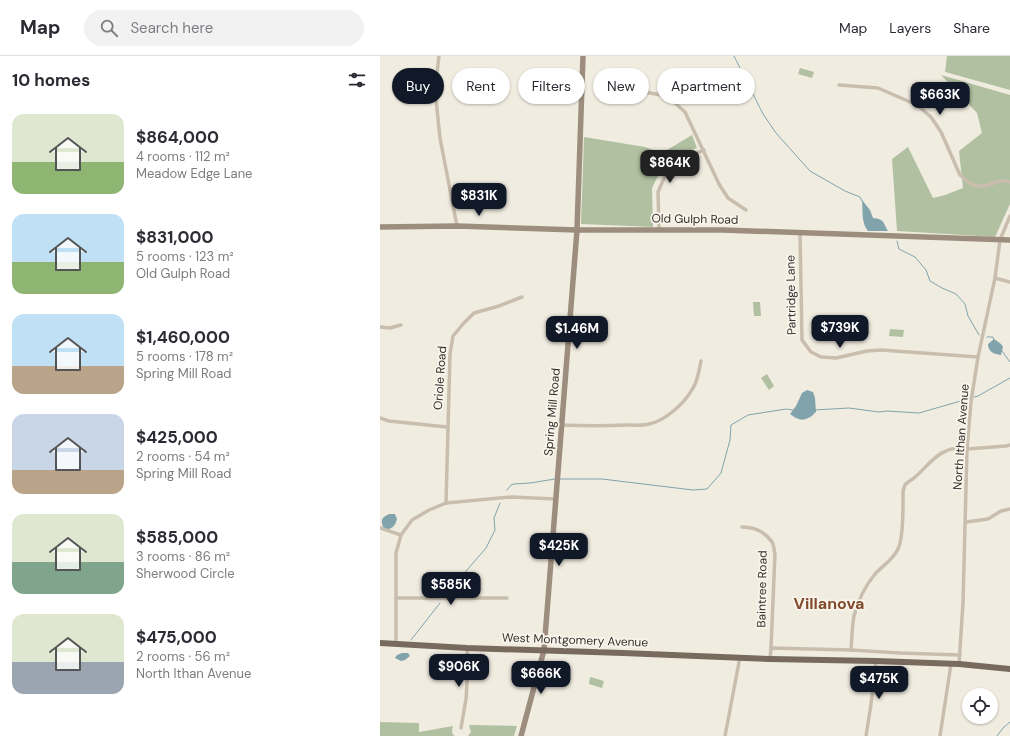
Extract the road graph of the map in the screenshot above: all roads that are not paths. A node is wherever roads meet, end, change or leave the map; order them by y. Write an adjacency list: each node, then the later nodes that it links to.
1 (439, 56): 9 (street)
2 (583, 56): 11 (main road, Spring Mill Road)
3 (839, 85): 6 (street)
4 (649, 93): 5 (street)
5 (704, 150): 7 (street); 12 (street)
6 (1010, 182)
7 (746, 210)
8 (1010, 216): 14 (street, North Ithan Avenue)
9 (457, 226): 10 (main road, Old Gulph Road); 11 (main road, Old Gulph Road)
10 (380, 227)
11 (577, 230): 12 (main road, Old Gulph Road); 24 (main road, Spring Mill Road)
12 (659, 230): 13 (main road, Old Gulph Road)
13 (800, 233): 14 (main road, Old Gulph Road); 21 (street, Partridge Lane)
14 (1000, 240): 15 (main road, Old Gulph Road); 16 (street, North Ithan Avenue)
15 (1010, 240)
16 (995, 278): 17 (street); 21 (street, North Ithan Avenue)
17 (1010, 282)
18 (522, 297): 25 (street, Oriole Road)
19 (400, 325): 20 (street)
20 (380, 327)
21 (978, 357): 27 (street, North Ithan Avenue)
22 (701, 361): 24 (street)
23 (380, 418): 25 (street)
24 (562, 425): 28 (main road, Spring Mill Road)
25 (448, 427): 29 (street, Oriole Road)
26 (1010, 445): 27 (street)
27 (967, 449): 31 (street, North Ithan Avenue); 42 (street)
28 (556, 499): 29 (street); 41 (main road, Spring Mill Road)
29 (446, 503): 34 (street)
30 (1010, 509): 31 (street)
31 (966, 522): 43 (street, North Ithan Avenue)
32 (742, 527): 40 (street, Baintree Road)
33 (380, 528): 34 (street)
34 (400, 535): 35 (street)
35 (396, 598): 36 (street); 38 (street)
36 (507, 598)
37 (380, 643): 38 (main road, West Montgomery Avenue)
38 (396, 644): 39 (main road, West Montgomery Avenue)
39 (466, 648): 41 (main road, West Montgomery Avenue); 50 (street)
40 (771, 648): 42 (street); 45 (street)
41 (544, 650): 44 (main road, West Montgomery Avenue); 51 (main road, Spring Mill Road)
42 (851, 650): 43 (street)
43 (960, 655): 48 (street, North Ithan Avenue)
44 (740, 657): 45 (main road, West Montgomery Avenue); 52 (street)
45 (770, 659): 46 (main road, West Montgomery Avenue)
46 (876, 661): 47 (main road, West Montgomery Avenue); 53 (street)
47 (951, 664): 48 (main road, West Montgomery Avenue); 54 (street)
48 (959, 664): 49 (main road, West Montgomery Avenue)
49 (1010, 669)
50 (461, 728)
51 (521, 736)
52 (725, 736)
53 (866, 736)
54 (940, 736)

